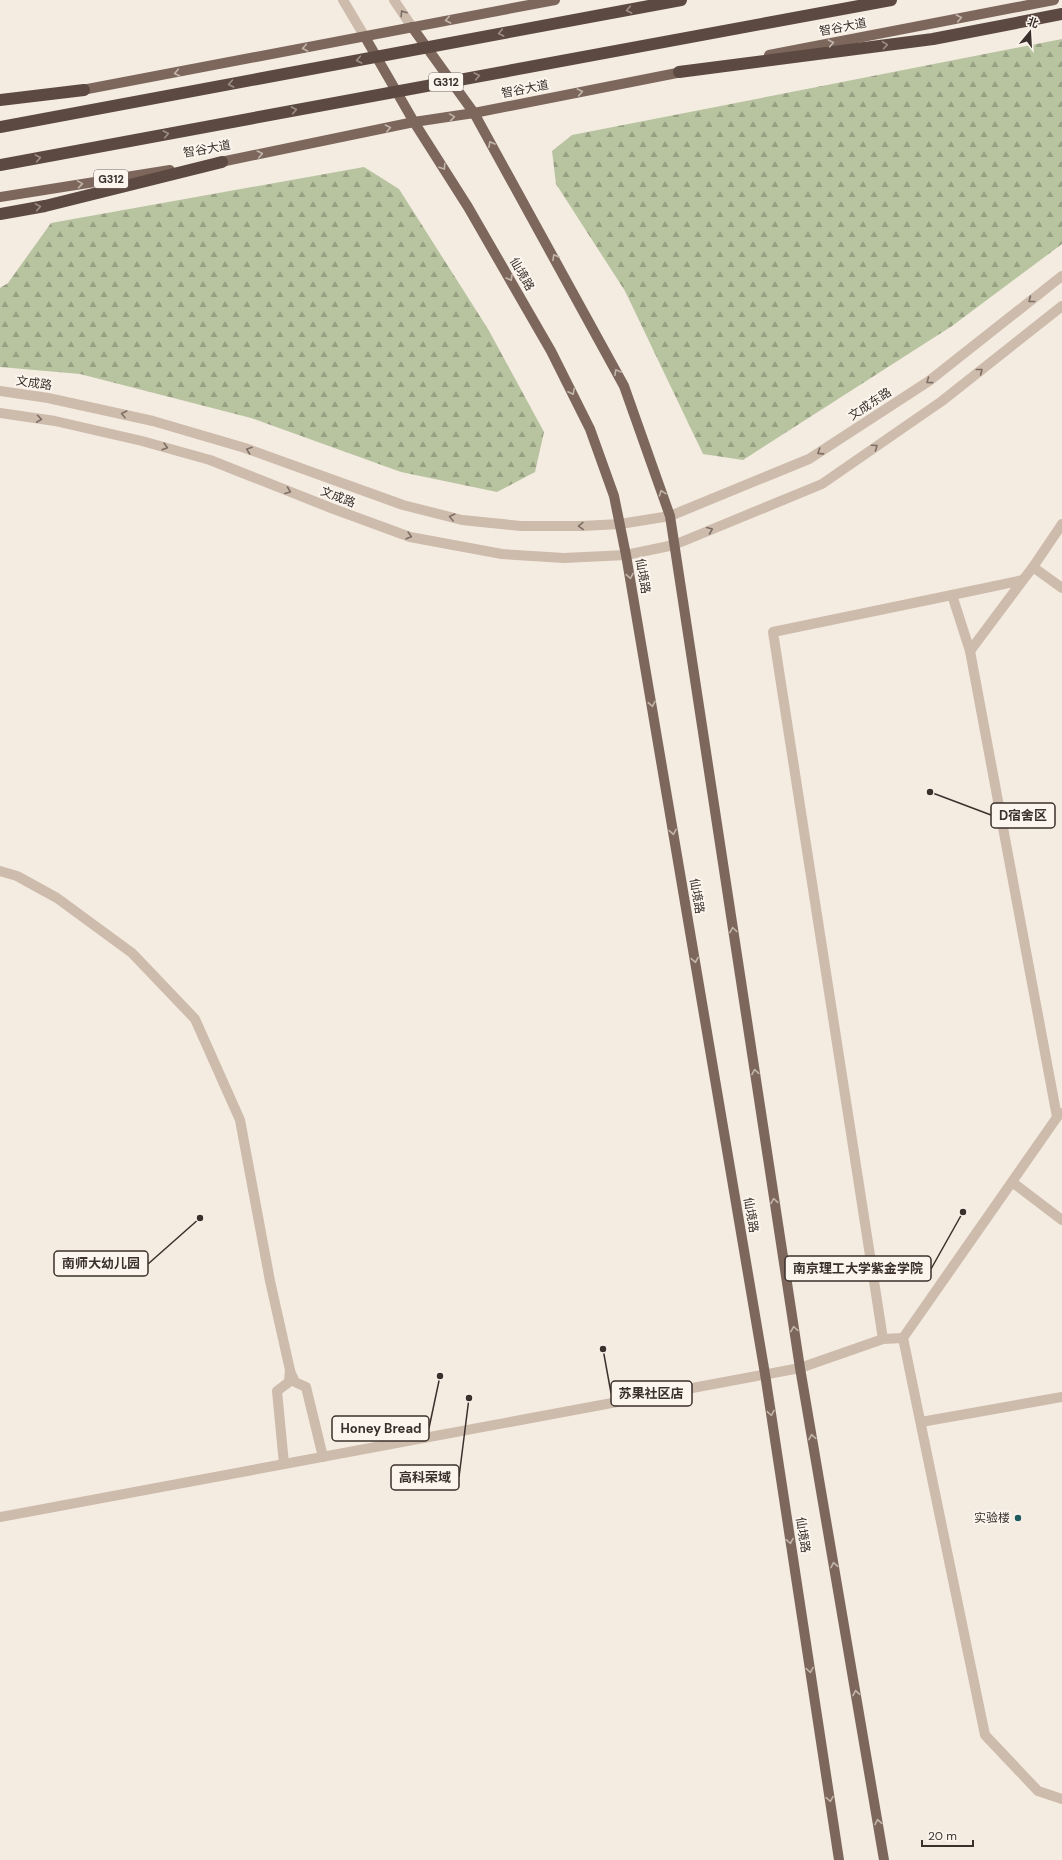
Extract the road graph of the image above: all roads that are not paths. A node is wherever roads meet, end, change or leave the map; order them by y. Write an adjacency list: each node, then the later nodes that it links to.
1 (343, 0): 9 (street, 仙境路)
2 (394, 0): 8 (street, 仙境路, one-way to 2)
3 (555, 0): 8 (main road, one-way to 8)
4 (681, 0): 16 (highway, one-way to 16, bridge)
5 (892, 0): 18 (highway, 智谷大道 / G312, one-way to 5, bridge)
6 (1054, 0): 10 (main road, 智谷大道 / G312, one-way to 6)
7 (1062, 14): 10 (highway, one-way to 7)
8 (412, 27): 9 (main road); 14 (main road, 仙境路)
9 (365, 37): 11 (main road, one-way to 11); 15 (main road, 仙境路)
10 (679, 72): 14 (main road, 智谷大道 / G312, one-way to 10)
11 (84, 90): 12 (highway); 13 (main road)
12 (0, 100)
13 (0, 105)
14 (474, 113): 15 (main road, 智谷大道 / G312, one-way to 14); 25 (main road, 仙境路, one-way to 14)
15 (414, 122): 17 (main road, 智谷大道 / G312, one-way to 15); 26 (main road, 仙境路, one-way to 26)
16 (0, 127)
17 (222, 162): 19 (main road, 智谷大道 / G312, one-way to 17); 20 (highway, one-way to 17)
18 (0, 165)
19 (0, 197)
20 (0, 214)
21 (1062, 276): 25 (street, 文成东路, one-way to 25)
22 (1062, 306): 28 (street, one-way to 22)
23 (0, 391): 26 (street, 文成路, one-way to 23)
24 (0, 413): 29 (street, 文成路, one-way to 29)
25 (670, 516): 26 (street, 文成路); 28 (main road, 仙境路)
26 (620, 524): 29 (main road, 仙境路)
27 (1062, 524): 30 (street)
28 (674, 545): 29 (street, 文成路); 41 (main road, 仙境路, one-way to 28)
29 (626, 555): 43 (main road, 仙境路, one-way to 43)
30 (1032, 567): 31 (street); 32 (street)
31 (1023, 580): 33 (street); 34 (street)
32 (1062, 588)
33 (952, 595): 34 (street); 39 (street)
34 (970, 651): 36 (street)
35 (0, 871): 42 (street)
36 (1059, 1113): 37 (street)
37 (1012, 1182): 38 (street); 40 (street)
38 (1062, 1220)
39 (883, 1338): 40 (street); 41 (street)
40 (903, 1338): 45 (street)
41 (800, 1368): 43 (street); 51 (main road, 仙境路, one-way to 41)
42 (290, 1370): 46 (street); 47 (street)
43 (765, 1374): 46 (street); 50 (main road, 仙境路, one-way to 50)
44 (1062, 1397): 45 (street)
45 (921, 1422): 49 (street)
46 (323, 1457): 47 (street)
47 (284, 1464): 48 (street)
48 (0, 1517)
49 (1062, 1799)
50 (839, 1860)
51 (884, 1860)

